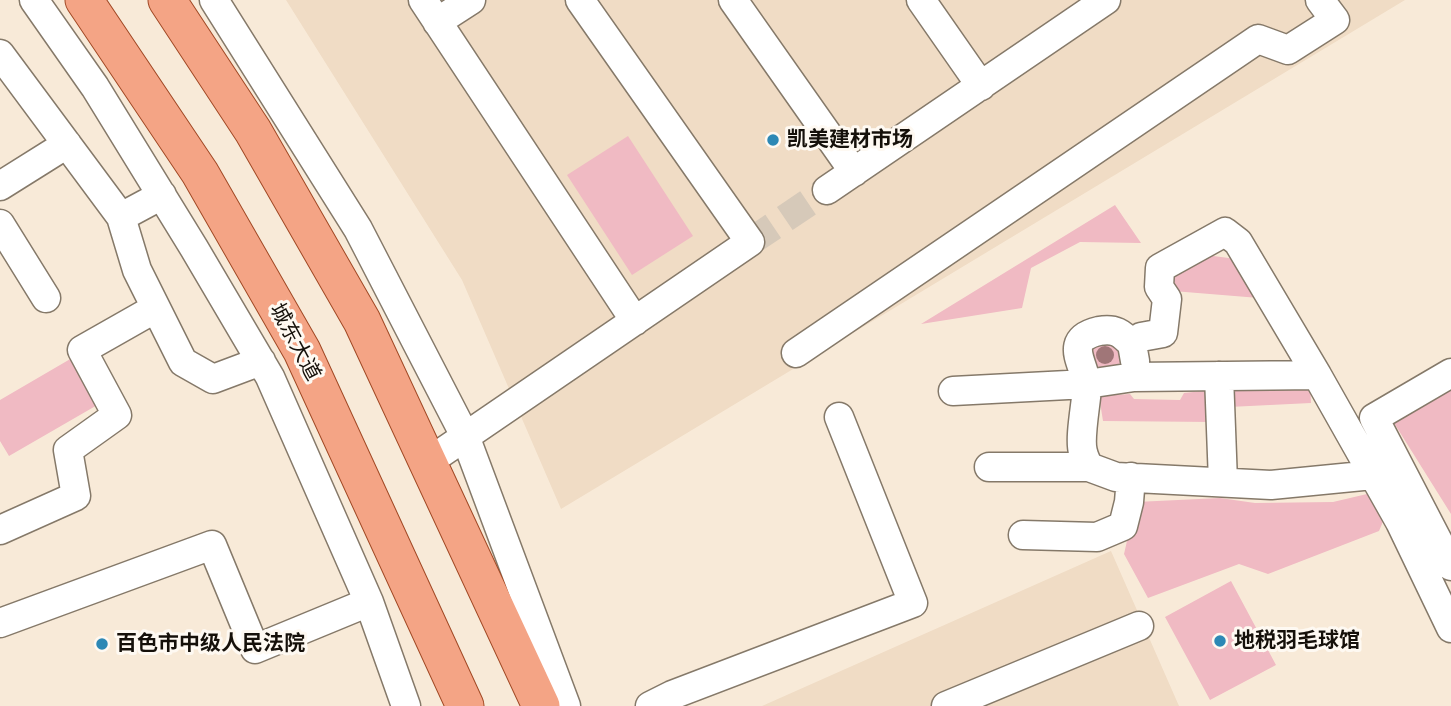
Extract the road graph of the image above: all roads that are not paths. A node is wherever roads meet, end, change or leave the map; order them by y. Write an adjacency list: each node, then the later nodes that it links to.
1 (34, 0): 18 (street)
2 (84, 0): 51 (main road, 城东大道)
3 (167, 0): 35 (main road)
4 (214, 0): 34 (street)
5 (471, 0): 11 (street)
6 (580, 0): 23 (street)
7 (733, 0): 15 (street)
8 (920, 0): 13 (street)
9 (1106, 0): 13 (street)
10 (1320, 0): 25 (street)
11 (430, 11): 23 (street)
12 (0, 54): 14 (street)
13 (981, 86): 15 (street)
14 (66, 144): 16 (street); 19 (street)
15 (854, 172): 17 (street)
16 (0, 186)
17 (827, 190)
18 (162, 195): 19 (street); 26 (street)
19 (121, 217): 22 (street)
20 (0, 224): 21 (street)
21 (46, 298)
22 (156, 308): 26 (street); 41 (street)
23 (635, 321): 34 (street)
24 (1132, 344): 28 (street); 30 (street); 31 (street)
25 (796, 354)
26 (261, 361): 44 (street)
27 (1451, 373): 43 (street)
28 (1317, 375): 29 (street); 38 (street)
29 (1219, 376): 30 (street); 40 (street)
30 (1135, 377): 31 (street)
31 (1087, 384): 32 (street); 37 (street)
32 (953, 391)
33 (839, 417): 52 (street)
34 (465, 436): 35 (street); 49 (street)
35 (428, 462): 49 (main road)
36 (989, 467): 37 (street)
37 (1089, 467): 39 (street)
38 (1373, 475): 40 (street); 47 (street)
39 (1131, 477): 40 (street); 42 (street)
40 (1223, 482)
41 (0, 530)
42 (1023, 535)
43 (1451, 566)
44 (369, 601): 45 (street); 50 (street)
45 (0, 623)
46 (1139, 626): 48 (street)
47 (1451, 628)
48 (958, 704)
49 (545, 705)
50 (406, 706)
51 (465, 706)
52 (650, 706)

